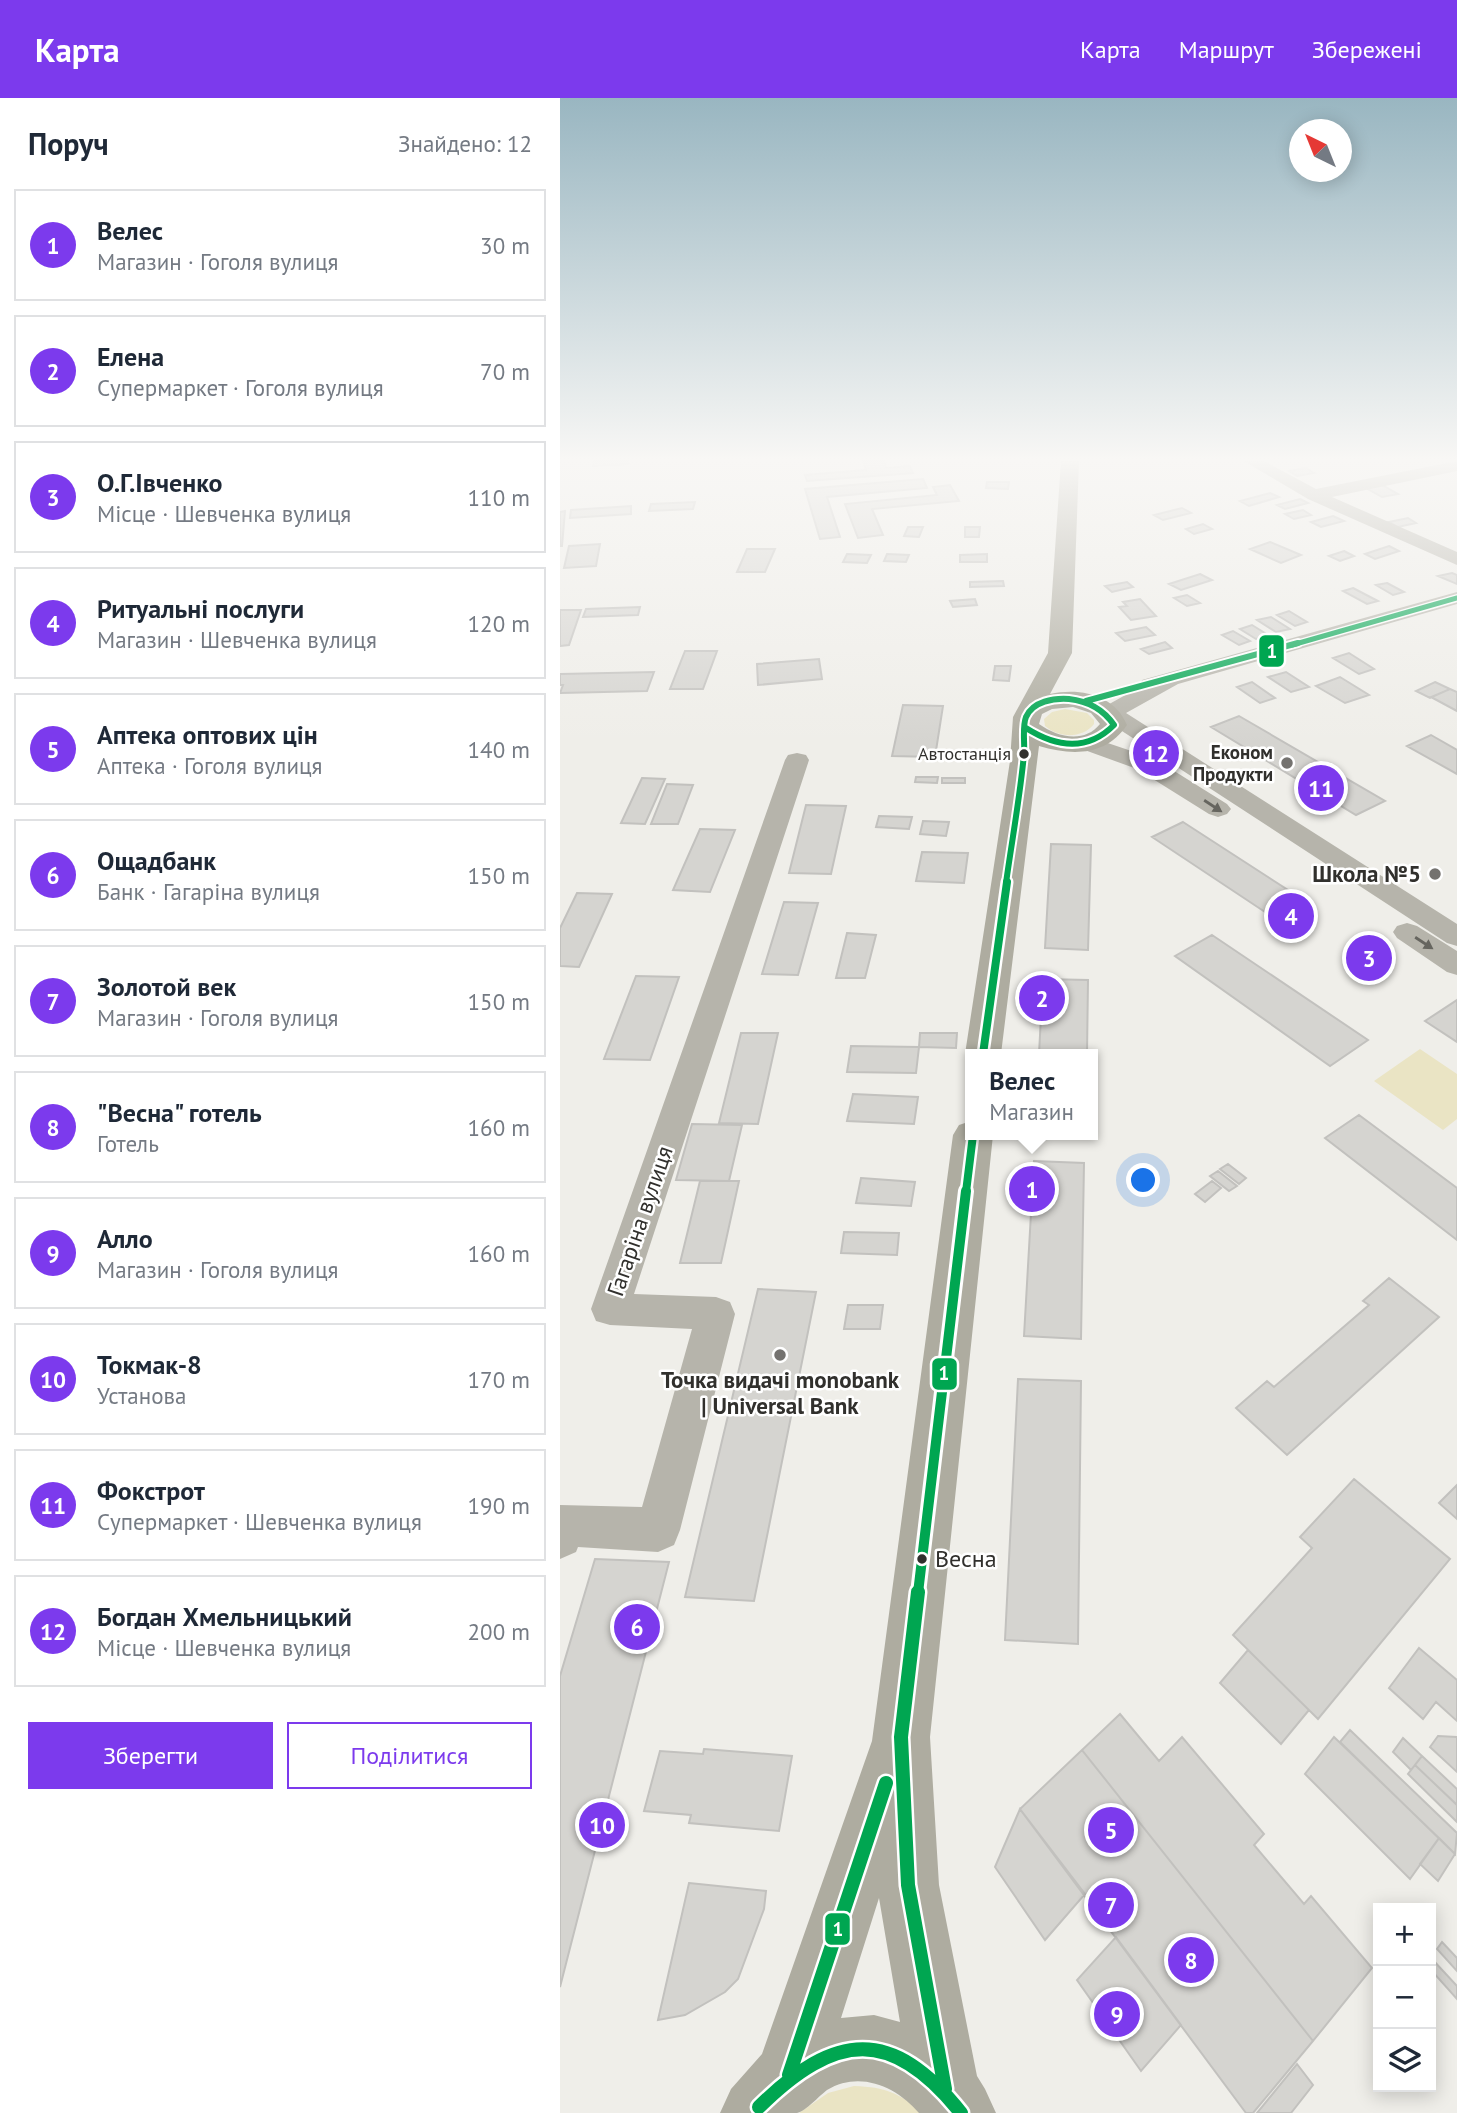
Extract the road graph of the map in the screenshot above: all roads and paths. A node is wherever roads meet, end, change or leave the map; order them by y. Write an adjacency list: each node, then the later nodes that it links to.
1 (1065, 555): 3 (main road)
2 (1457, 598): 4 (street)
3 (1060, 653): 4 (main road); 5 (main road)
4 (1098, 707): 5 (main road); 6 (main road); 9 (street)
5 (1028, 720): 6 (main road); 8 (main road)
6 (1087, 743): 8 (main road); 10 (street, one-way to 10)
7 (797, 760): 13 (street, Гагаріна вулиця)
8 (1018, 788): 11 (main road)
9 (1457, 937)
10 (1457, 965)
11 (985, 1049)
12 (972, 1140): 14 (main road)
13 (560, 1537)
14 (901, 1737): 15 (main road); 16 (main road)
15 (759, 2101): 16 (main road)
16 (953, 2101)

